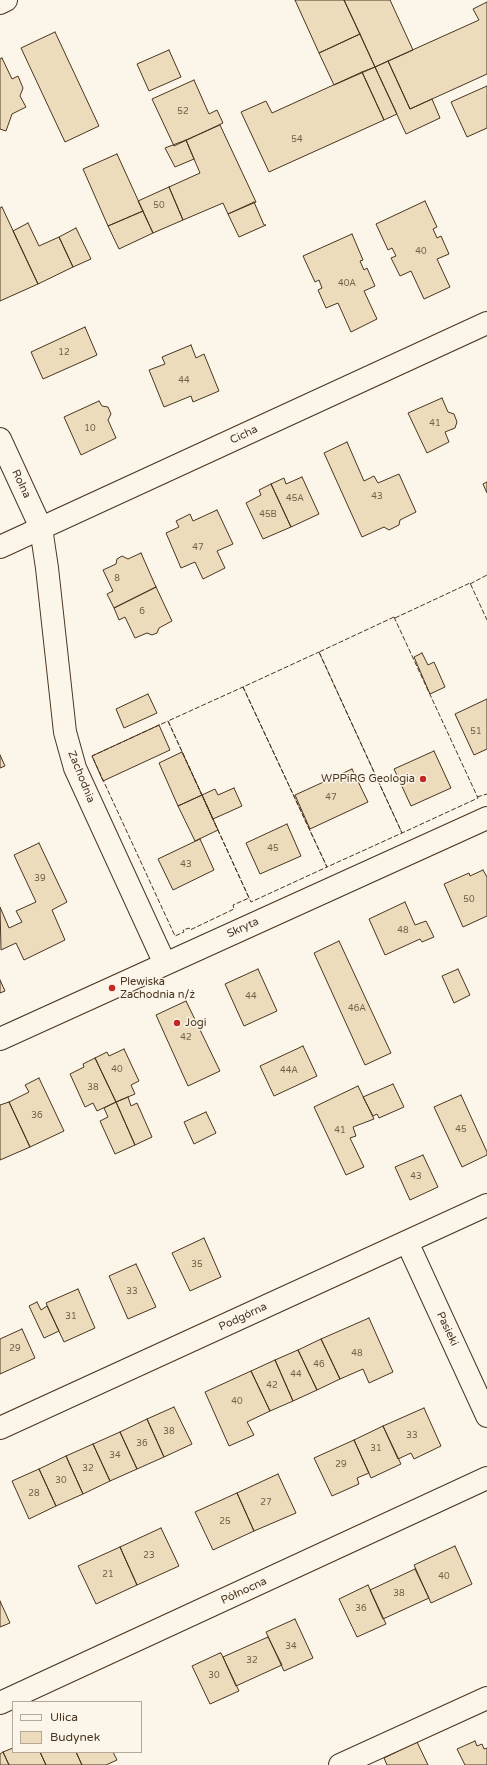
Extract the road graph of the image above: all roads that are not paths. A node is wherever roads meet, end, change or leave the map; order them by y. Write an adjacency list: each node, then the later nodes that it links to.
1 (6, 0): 2 (street)
2 (0, 3)
3 (487, 323): 5 (street, Cicha)
4 (0, 439): 5 (street, Rolna)
5 (41, 528): 6 (street, Cicha); 8 (street, Zachodnia)
6 (0, 547)
7 (487, 818): 8 (street, Skryta)
8 (165, 964): 9 (street, Skryta)
9 (0, 1039)
10 (487, 1206): 11 (street, Podgórna)
11 (407, 1242): 12 (street, Pasieki); 13 (street, Podgórna)
12 (487, 1416)
13 (0, 1428)
14 (487, 1478): 16 (street, Północna)
15 (487, 1698): 17 (street)
16 (0, 1703)
17 (340, 1765)

